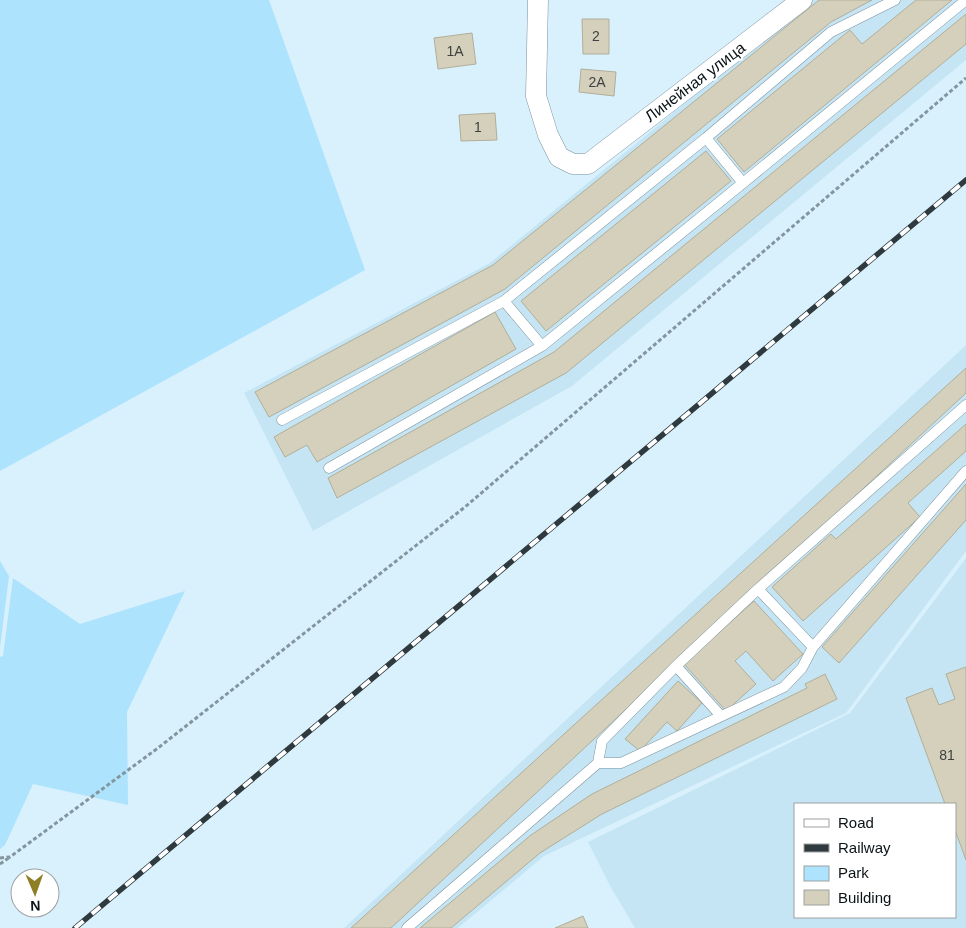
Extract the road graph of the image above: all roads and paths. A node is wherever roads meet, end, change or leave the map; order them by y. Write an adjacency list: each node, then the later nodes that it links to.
1 (538, 0): 2 (street, Линейная улица)
2 (802, 0)
3 (895, 0): 6 (lane)
4 (966, 0): 7 (lane)
5 (966, 78): 19 (path)
6 (706, 138): 7 (lane); 8 (lane)
7 (743, 183): 9 (lane)
8 (504, 301): 9 (lane); 11 (lane)
9 (542, 346): 12 (lane)
10 (966, 405): 14 (lane)
11 (282, 420)
12 (329, 468)
13 (966, 471): 15 (lane)
14 (758, 589): 15 (lane); 16 (lane)
15 (813, 647): 17 (lane)
16 (676, 666): 17 (lane); 18 (lane)
17 (721, 716): 18 (lane)
18 (598, 763): 22 (lane)
19 (10, 856): 20 (path); 21 (path)
20 (0, 858)
21 (0, 864)
22 (407, 928)

